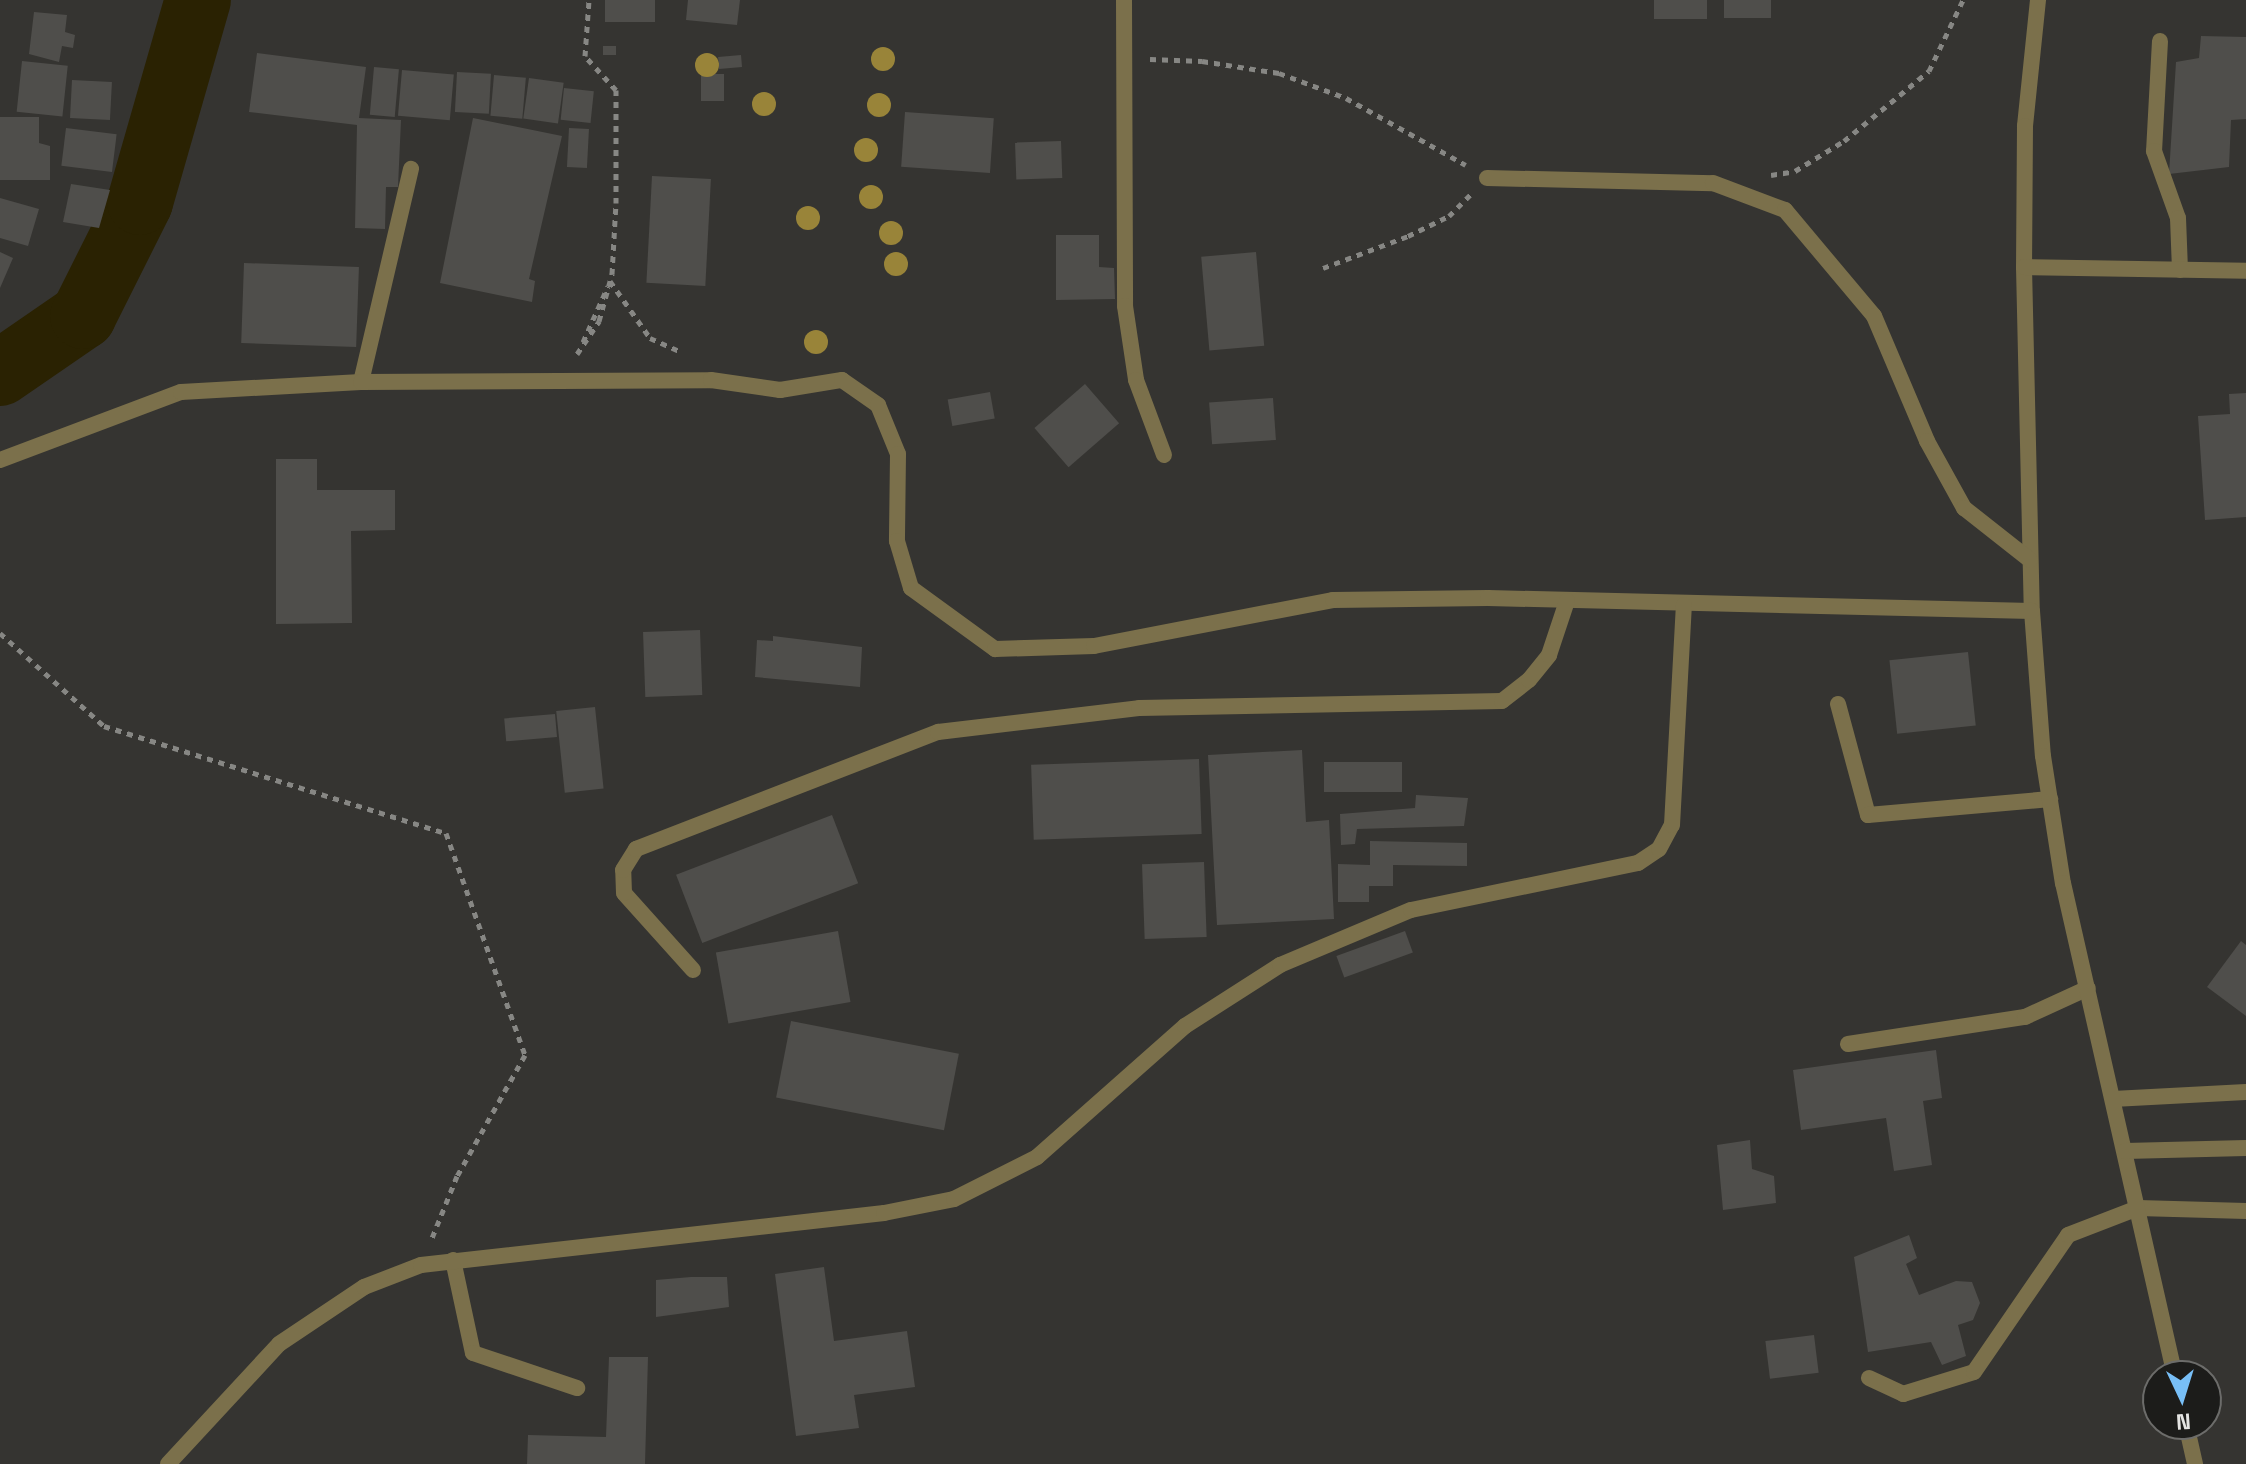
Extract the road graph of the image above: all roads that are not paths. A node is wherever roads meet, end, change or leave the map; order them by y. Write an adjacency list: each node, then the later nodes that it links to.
1 (1124, 0): 10 (street)
2 (2038, 0): 6 (street)
3 (2160, 41): 7 (street)
4 (411, 169): 9 (street)
5 (1487, 178): 12 (street)
6 (2024, 267): 7 (street); 12 (street)
7 (2180, 270): 8 (street)
8 (2246, 271)
9 (361, 382): 11 (street); 13 (street)
10 (1164, 455)
11 (0, 460)
12 (2030, 560): 15 (street)
13 (1567, 601): 14 (street); 18 (street)
14 (1684, 605): 15 (street); 27 (street)
15 (2032, 611): 17 (street)
16 (1838, 704): 17 (street)
17 (2050, 799): 19 (street)
18 (693, 970)
19 (2088, 988): 20 (street); 22 (street)
20 (1848, 1044)
21 (2246, 1092): 22 (street)
22 (2113, 1099): 24 (street)
23 (2246, 1148): 24 (street)
24 (2125, 1151): 25 (street)
25 (2138, 1208): 26 (street); 28 (street); 29 (street)
26 (2246, 1211)
27 (453, 1260): 30 (street); 32 (street)
28 (2171, 1360)
29 (1869, 1378)
30 (577, 1388)
31 (2190, 1440): 33 (street)
32 (168, 1464)
33 (2195, 1464)

